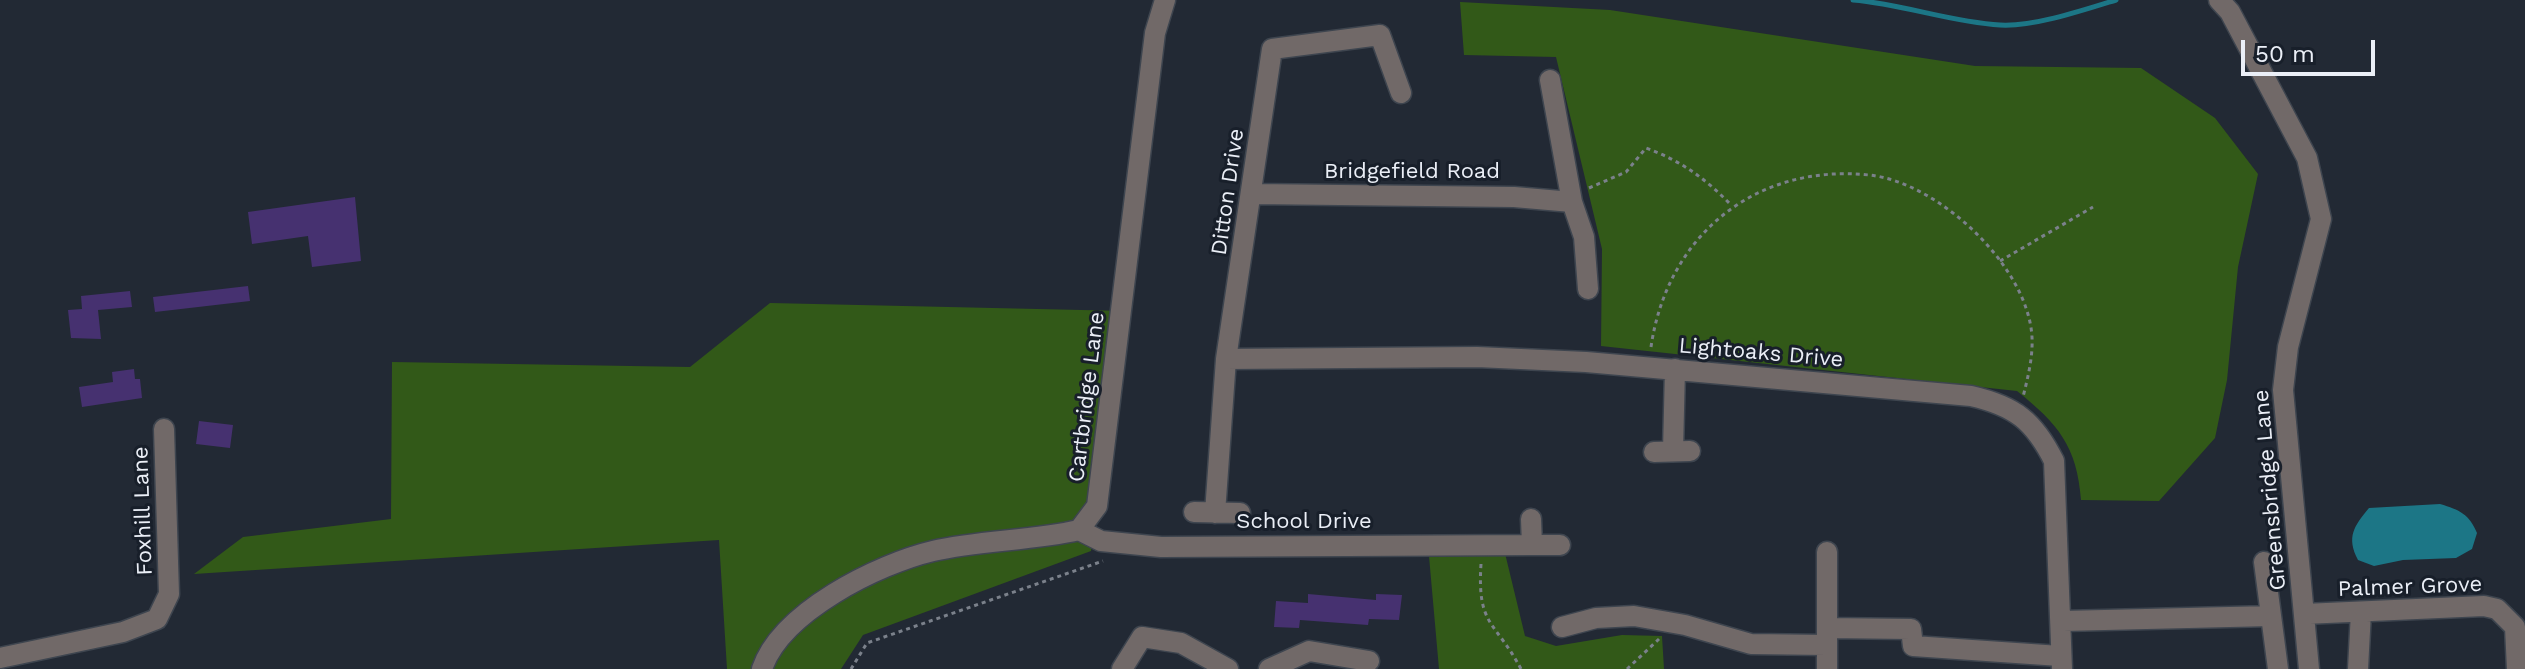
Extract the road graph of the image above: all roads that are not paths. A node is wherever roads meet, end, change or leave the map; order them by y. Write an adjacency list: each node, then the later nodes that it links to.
1 (1165, 0): 16 (street, Cartbridge Lane)
2 (2225, 6): 22 (street, Greensbridge Lane)
3 (1550, 80): 6 (street)
4 (1401, 93): 5 (street, Ditton Drive)
5 (1253, 194): 6 (street, Bridgefield Road); 8 (street, Ditton Drive)
6 (1570, 196): 7 (street)
7 (1588, 289)
8 (1226, 359): 9 (street, Lightoaks Drive); 13 (street, Ditton Drive)
9 (1675, 369): 11 (street); 24 (street, Lightoaks Drive)
10 (164, 429): 27 (street, Foxhill Lane)
11 (1673, 451)
12 (1194, 512): 13 (street)
13 (1215, 513): 14 (street)
14 (1240, 513)
15 (1531, 519): 17 (street)
16 (1079, 530): 17 (street, School Drive); 30 (street)
17 (1532, 545): 18 (street, School Drive)
18 (1560, 545)
19 (1827, 552): 26 (street)
20 (2264, 562): 23 (street)
21 (2361, 612): 22 (street, Palmer Grove); 37 (street); 38 (street, Palmer Grove)
22 (2304, 614): 36 (street, Greensbridge Lane)
23 (2271, 616): 24 (street); 35 (street)
24 (2063, 621): 29 (street, Lightoaks Drive)
25 (1562, 627): 26 (street)
26 (1826, 637): 29 (street); 34 (street)
27 (0, 658)
28 (1369, 661): 33 (street)
29 (2061, 663)
30 (762, 669)
31 (1122, 669): 32 (street)
32 (1228, 669)
33 (1269, 669)
34 (1827, 669)
35 (2278, 669)
36 (2309, 669)
37 (2358, 669)
38 (2517, 669)

